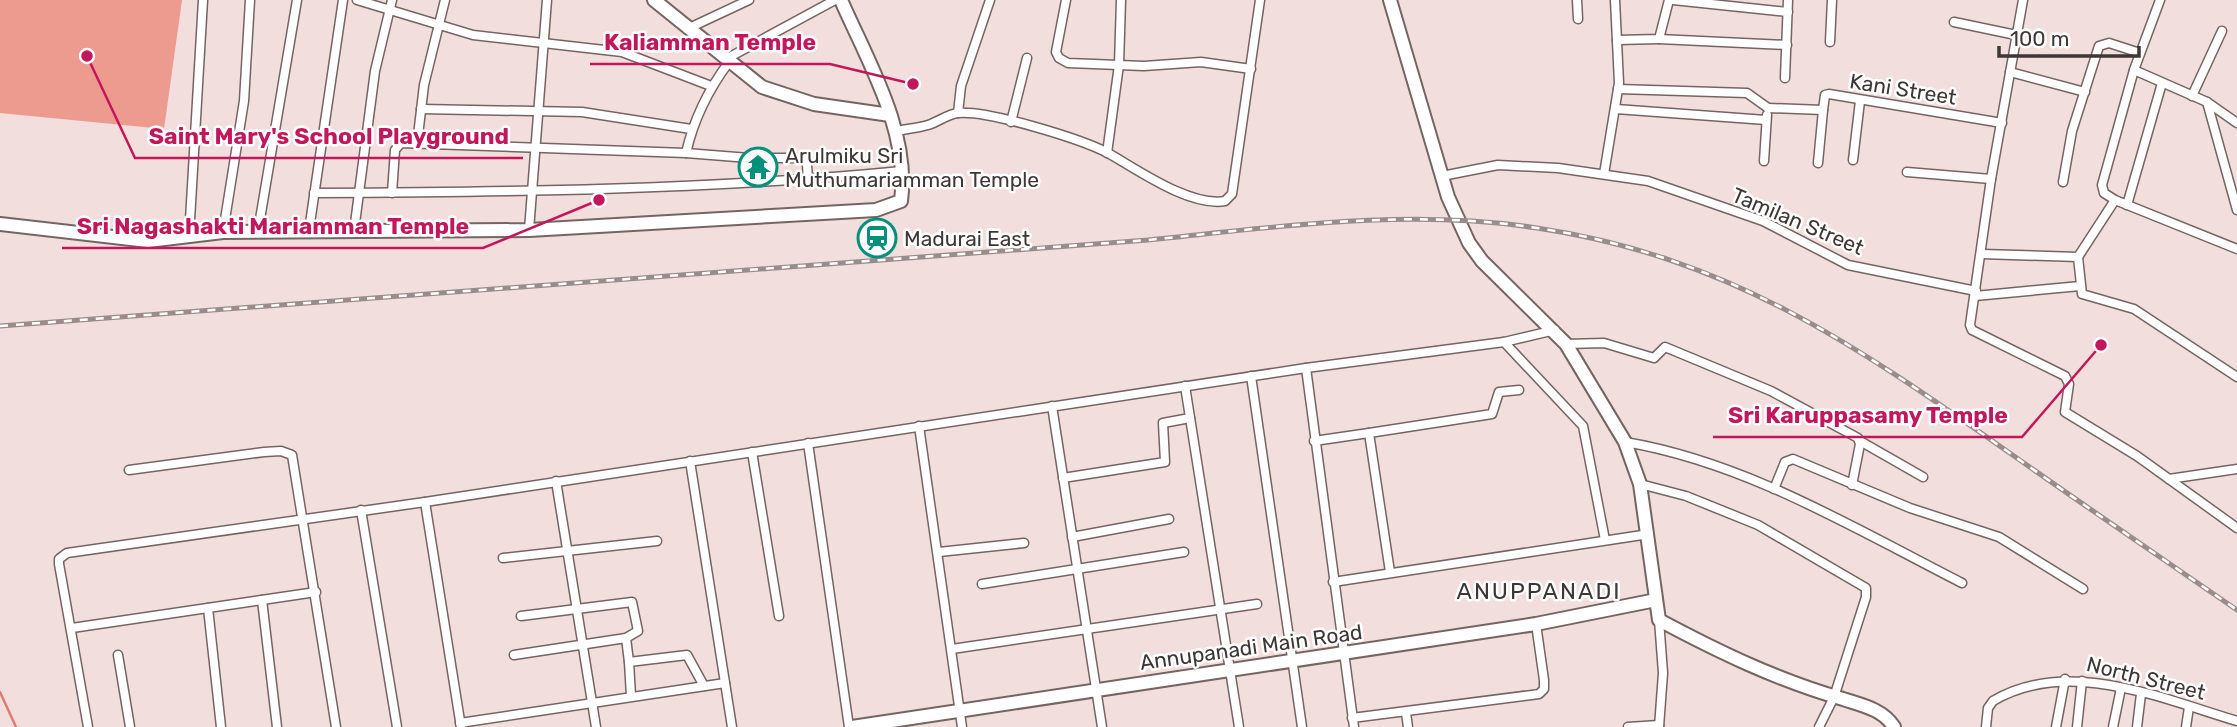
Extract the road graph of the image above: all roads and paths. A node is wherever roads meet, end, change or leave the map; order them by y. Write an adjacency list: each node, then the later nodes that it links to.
1 (203, 0): 92 (street)
2 (250, 0): 91 (street)
3 (297, 0): 89 (street)
4 (343, 0): 79 (street)
5 (357, 0): 24 (street)
6 (445, 0): 28 (street)
7 (547, 0): 35 (street)
8 (654, 0): 29 (street)
9 (749, 0): 29 (street)
10 (835, 0): 39 (street)
11 (841, 0): 58 (street)
12 (990, 0): 57 (street)
13 (1066, 0): 40 (street)
14 (1121, 0): 40 (street)
15 (1259, 0): 41 (street)
16 (1390, 0): 75 (street)
17 (1577, 0): 26 (street)
18 (1615, 0): 33 (street)
19 (1671, 0): 25 (street); 32 (street)
20 (1788, 0): 25 (street)
21 (1832, 0): 34 (street)
22 (2023, 0): 31 (street)
23 (2160, 0): 37 (street)
24 (391, 4): 28 (street); 80 (street)
25 (1788, 12): 36 (street)
26 (1578, 19)
27 (1954, 22): 31 (street)
28 (437, 24): 35 (street); 53 (street)
29 (687, 29): 39 (street)
30 (2222, 31): 49 (street)
31 (2016, 35): 43 (street)
32 (1659, 39): 33 (street); 36 (street)
33 (1617, 40): 47 (street)
34 (1830, 42)
35 (545, 43): 46 (street); 55 (street)
36 (1787, 45): 44 (street)
37 (2140, 53): 42 (street); 48 (street)
38 (1027, 58): 60 (street)
39 (727, 61): 46 (street); 58 (street)
40 (1119, 65): 41 (street); 68 (street)
41 (1251, 69): 68 (street)
42 (2134, 70): 45 (street); 83 (street)
43 (2010, 72): 48 (street); 61 (street)
44 (1785, 78)
45 (2162, 83): 49 (street); 84 (street)
46 (711, 86): 63 (street)
47 (1618, 89): 52 (street); 54 (street)
48 (2085, 92): 78 (street)
49 (2192, 96): 51 (street)
50 (1860, 101): 56 (street, Kani Street); 61 (street, Kani Street); 69 (street)
51 (2207, 102): 62 (street); 85 (street)
52 (1768, 108): 56 (street, Kani Street); 59 (street)
53 (421, 109): 55 (street); 65 (street)
54 (1616, 109): 59 (street); 74 (street)
55 (538, 110): 63 (street); 66 (street)
56 (1823, 110): 71 (street)
57 (958, 113): 60 (street); 64 (street)
58 (890, 116): 64 (street)
59 (1766, 120): 70 (street)
60 (1011, 122): 68 (street)
61 (2003, 123): 76 (street)
62 (2237, 123)
63 (691, 129): 67 (street)
64 (896, 131): 72 (street)
65 (417, 144): 66 (street); 81 (street)
66 (533, 148): 67 (street); 82 (street)
67 (686, 153): 77 (street)
68 (1107, 153)
69 (1853, 160)
70 (1764, 161)
71 (1818, 163)
72 (902, 171): 77 (street); 88 (street)
73 (1907, 172): 76 (street)
74 (1604, 174): 75 (street, Tamilan Street); 97 (street, Tamilan Street)
75 (1442, 176): 98 (street)
76 (1991, 179): 94 (street)
77 (808, 181): 82 (street)
78 (2063, 182)
79 (314, 193): 80 (street); 87 (street)
80 (357, 193): 81 (street); 90 (street)
81 (392, 193): 82 (street)
82 (530, 193): 88 (street)
83 (2115, 200): 84 (street); 95 (street)
84 (2127, 205): 93 (street)
85 (2237, 210)
86 (0, 224): 92 (street)
87 (309, 230): 89 (street); 90 (street)
88 (528, 230): 90 (street)
89 (258, 231): 91 (street)
90 (354, 231)
91 (223, 232): 92 (street)
92 (189, 237)
93 (2237, 249)
94 (1982, 254): 95 (street); 97 (street)
95 (2078, 257): 96 (street)
96 (2080, 286): 97 (street, Tamilan Street); 103 (street)
97 (1976, 293): 120 (street)
98 (1556, 330): 99 (street); 100 (street)
99 (1504, 342): 101 (street); 132 (street)
100 (1566, 344): 110 (street); 112 (street)
101 (1306, 368): 102 (street); 111 (street)
102 (1251, 376): 104 (street); 164 (street)
103 (2237, 377)
104 (1185, 386): 106 (street); 107 (street)
105 (1519, 390): 109 (street)
106 (1052, 406): 108 (street); 119 (street)
107 (1190, 418): 119 (street); 151 (street)
108 (919, 426): 113 (street); 135 (street)
109 (1369, 433): 111 (street); 140 (street)
110 (1860, 440): 118 (street); 123 (street)
111 (1314, 441): 141 (street)
112 (1625, 442): 122 (street); 124 (street)
113 (808, 443): 114 (street); 192 (street)
114 (752, 452): 115 (street); 153 (street)
115 (690, 461): 121 (street); 169 (street)
116 (2237, 469): 120 (street)
117 (129, 470): 128 (street)
118 (1923, 477)
119 (1063, 478): 131 (street)
120 (2169, 480): 129 (street)
121 (556, 481): 125 (street); 137 (street)
122 (1640, 484): 130 (street); 175 (street)
123 (1852, 485): 124 (street); 144 (street)
124 (1774, 489): 142 (street)
125 (425, 502): 126 (street); 182 (street)
126 (361, 510): 128 (street); 189 (street)
127 (1169, 519): 131 (street)
128 (305, 520): 145 (street); 156 (street)
129 (2237, 528)
130 (1649, 534): 132 (street); 147 (street)
131 (1072, 537): 139 (street)
132 (1605, 540): 140 (street)
133 (657, 541): 137 (street)
134 (1024, 544): 135 (street)
135 (939, 552): 160 (street)
136 (1184, 552): 139 (street)
137 (567, 553): 138 (street); 150 (street)
138 (503, 558)
139 (1077, 568): 143 (street); 157 (street)
140 (1390, 572): 141 (street)
141 (1333, 582): 161 (street)
142 (1962, 583)
143 (982, 584)
144 (2083, 589)
145 (316, 592): 146 (street); 188 (street)
146 (262, 600): 149 (street); 187 (street)
147 (1656, 600): 154 (street); 155 (street, Annupanadi Main Road)
148 (1257, 604): 151 (street)
149 (208, 608): 156 (street); 186 (street)
150 (577, 610): 152 (street); 158 (street); 159 (street)
151 (1221, 610): 157 (street); 166 (street)
152 (521, 616)
153 (779, 616)
154 (1659, 620): 175 (street); 183 (street)
155 (1536, 624): 161 (street, Annupanadi Main Road); 179 (street)
156 (72, 628): 184 (street)
157 (1086, 629): 160 (street); 172 (street)
158 (626, 638): 159 (street); 165 (street)
159 (583, 644): 163 (street); 176 (street)
160 (952, 649): 178 (street)
161 (1344, 653): 164 (street, Annupanadi Main Road); 181 (street)
162 (118, 655): 185 (street)
163 (514, 655)
164 (1293, 660): 166 (street, Annupanadi Main Road); 196 (street)
165 (629, 662): 170 (street); 174 (street)
166 (1230, 670): 172 (street, Annupanadi Main Road); 195 (street)
167 (2065, 679): 168 (street, North Street); 201 (street, North Street); 202 (street)
168 (2082, 681): 171 (street, North Street); 203 (street)
169 (725, 683): 170 (street); 191 (street)
170 (704, 686): 174 (street)
171 (2121, 688): 173 (street, North Street); 204 (street)
172 (1096, 689): 178 (street, Annupanadi Main Road); 194 (street)
173 (2141, 694): 177 (street, North Street); 205 (street)
174 (631, 696): 176 (street)
175 (1834, 697): 199 (street); 200 (street)
176 (592, 701): 182 (street); 190 (street)
177 (2189, 707): 180 (street, North Street); 206 (street)
178 (960, 710): 192 (street, Annupanadi Main Road); 193 (street)
179 (1406, 713): 181 (street); 197 (street)
180 (2235, 722)
181 (1353, 723)
182 (460, 725)
183 (1659, 726): 198 (street)
184 (88, 727)
185 (130, 727)
186 (221, 727)
187 (277, 727)
188 (336, 727)
189 (397, 727)
190 (596, 727)
191 (732, 727)
192 (850, 727)
193 (962, 727)
194 (1102, 727)
195 (1239, 727)
196 (1302, 727)
197 (1408, 727)
198 (1628, 727)
199 (1819, 727)
200 (1894, 727)
201 (1986, 727)
202 (2056, 727)
203 (2077, 727)
204 (2113, 727)
205 (2137, 727)
206 (2186, 727)

